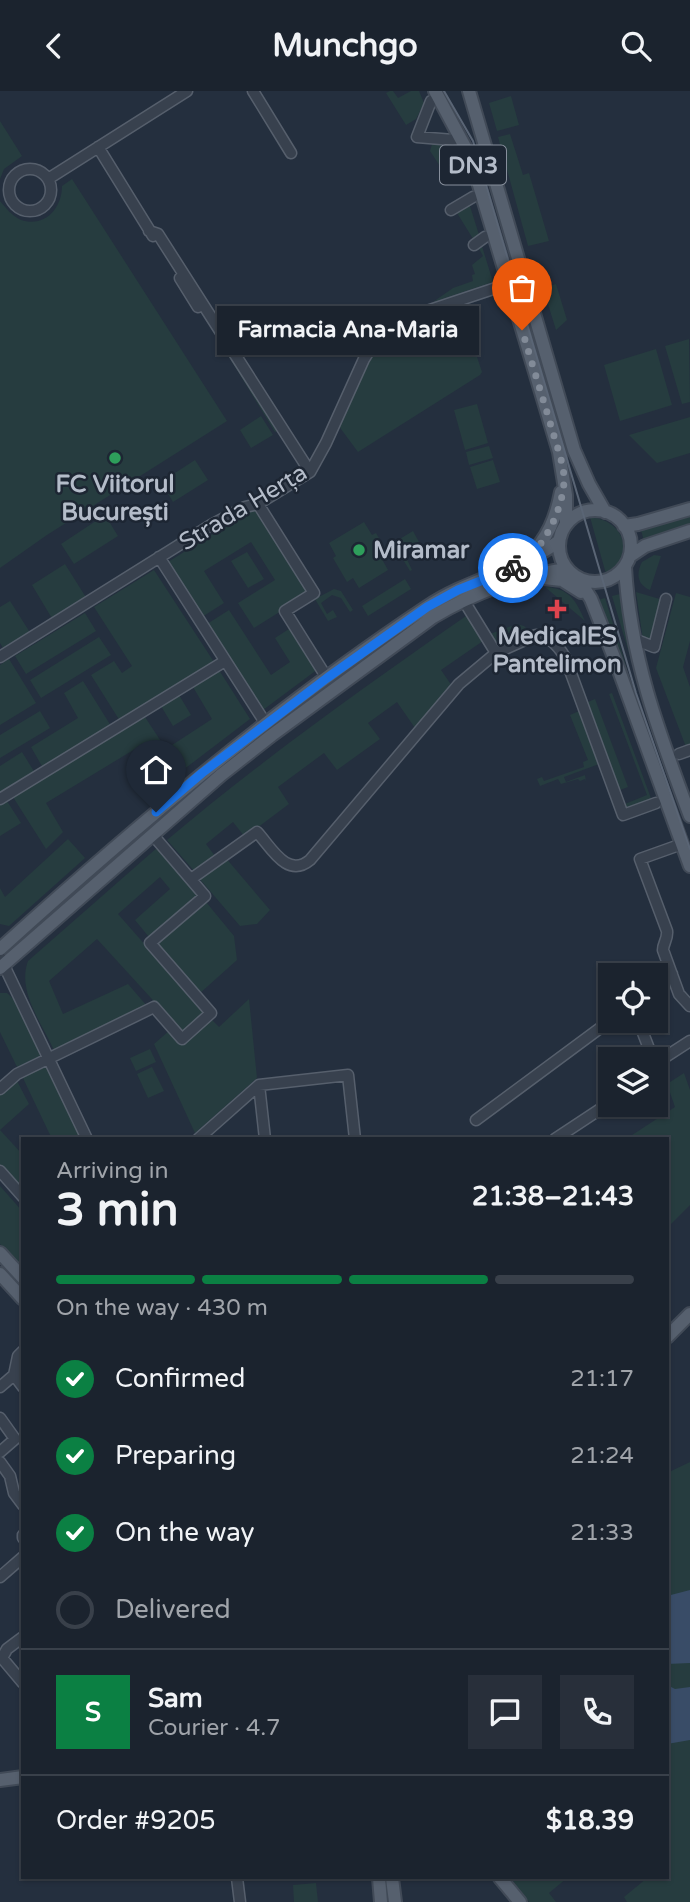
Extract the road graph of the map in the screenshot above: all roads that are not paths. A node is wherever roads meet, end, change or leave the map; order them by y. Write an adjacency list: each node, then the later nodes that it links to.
1 (253, 91): 7 (street)
2 (468, 91): 20 (main road, DN3)
3 (178, 93): 6 (street)
4 (433, 96): 5 (street); 14 (main road, DN3)
5 (453, 140)
6 (99, 147): 8 (street); 11 (street)
7 (291, 153)
8 (48, 179): 8 (street)
9 (472, 197): 10 (street)
10 (451, 210)
11 (149, 231): 15 (street); 16 (street)
12 (485, 237): 13 (street)
13 (474, 245)
14 (508, 284): 17 (main road, DN3); 18 (street, Strada Herța)
15 (198, 307)
16 (305, 464)
17 (564, 478): 21 (main road, DN3); 27 (main road)
18 (258, 503): 25 (street, Strada Herța); 38 (street)
19 (690, 509): 22 (main road)
20 (605, 512): 21 (main road); 22 (main road, DN3)
21 (566, 525): 24 (main road, DN3)
22 (624, 526): 26 (main road)
23 (690, 531): 26 (main road)
24 (559, 541): 27 (main road); 28 (main road)
25 (159, 557): 36 (street, Strada Herța); 37 (street)
26 (627, 562): 29 (main road); 34 (main road)
27 (519, 566): 30 (street); 38 (main road)
28 (567, 569): 29 (main road); 30 (main road)
29 (578, 578): 33 (main road)
30 (523, 579): 32 (main road); 33 (main road)
31 (666, 599): 34 (street)
32 (464, 601): 35 (street); 45 (main road)
33 (600, 619): 46 (main road)
34 (634, 639): 44 (main road)
35 (496, 653): 43 (street); 48 (street)
36 (0, 657)
37 (225, 661): 39 (street); 42 (street)
38 (327, 678): 39 (main road)
39 (266, 725): 49 (main road)
40 (690, 750): 41 (street)
41 (679, 754)
42 (0, 799)
43 (656, 803)
44 (690, 816)
45 (152, 834): 48 (street); 50 (main road)
46 (682, 844): 47 (main road); 51 (street)
47 (690, 866)
48 (191, 879): 57 (street)
49 (0, 949)
50 (1, 963): 57 (street)
51 (672, 974): 52 (street); 53 (street)
52 (668, 977)
53 (690, 1006)
54 (598, 1030): 61 (street)
55 (690, 1041): 56 (street)
56 (668, 1055)
57 (48, 1058): 59 (street); 62 (street)
58 (259, 1085): 63 (street); 64 (street); 65 (street)
59 (0, 1089)
60 (598, 1111): 66 (street)
61 (476, 1120)
62 (86, 1137)
63 (200, 1137)
64 (265, 1137)
65 (355, 1137)
66 (558, 1137)
67 (0, 1171): 68 (street)
68 (21, 1195)
69 (0, 1253): 71 (main road)
70 (0, 1274): 72 (main road)
71 (21, 1276)
72 (21, 1297)
73 (690, 1314): 74 (main road)
74 (669, 1334)
75 (21, 1353): 76 (street)
76 (14, 1375): 77 (street); 78 (street)
77 (21, 1384)
78 (0, 1387)
79 (0, 1418): 80 (street)
80 (0, 1452)
81 (0, 1462): 82 (street)
82 (21, 1503)
83 (21, 1559): 84 (street)
84 (0, 1577)
85 (21, 1638): 86 (street)
86 (21, 1681)
87 (21, 1777): 88 (main road)
88 (0, 1780)
89 (237, 1879): 93 (street)
90 (379, 1879): 94 (main road)
91 (392, 1879): 95 (main road)
92 (501, 1879): 96 (main road)
93 (240, 1902)
94 (381, 1902)
95 (395, 1902)
96 (520, 1902)

